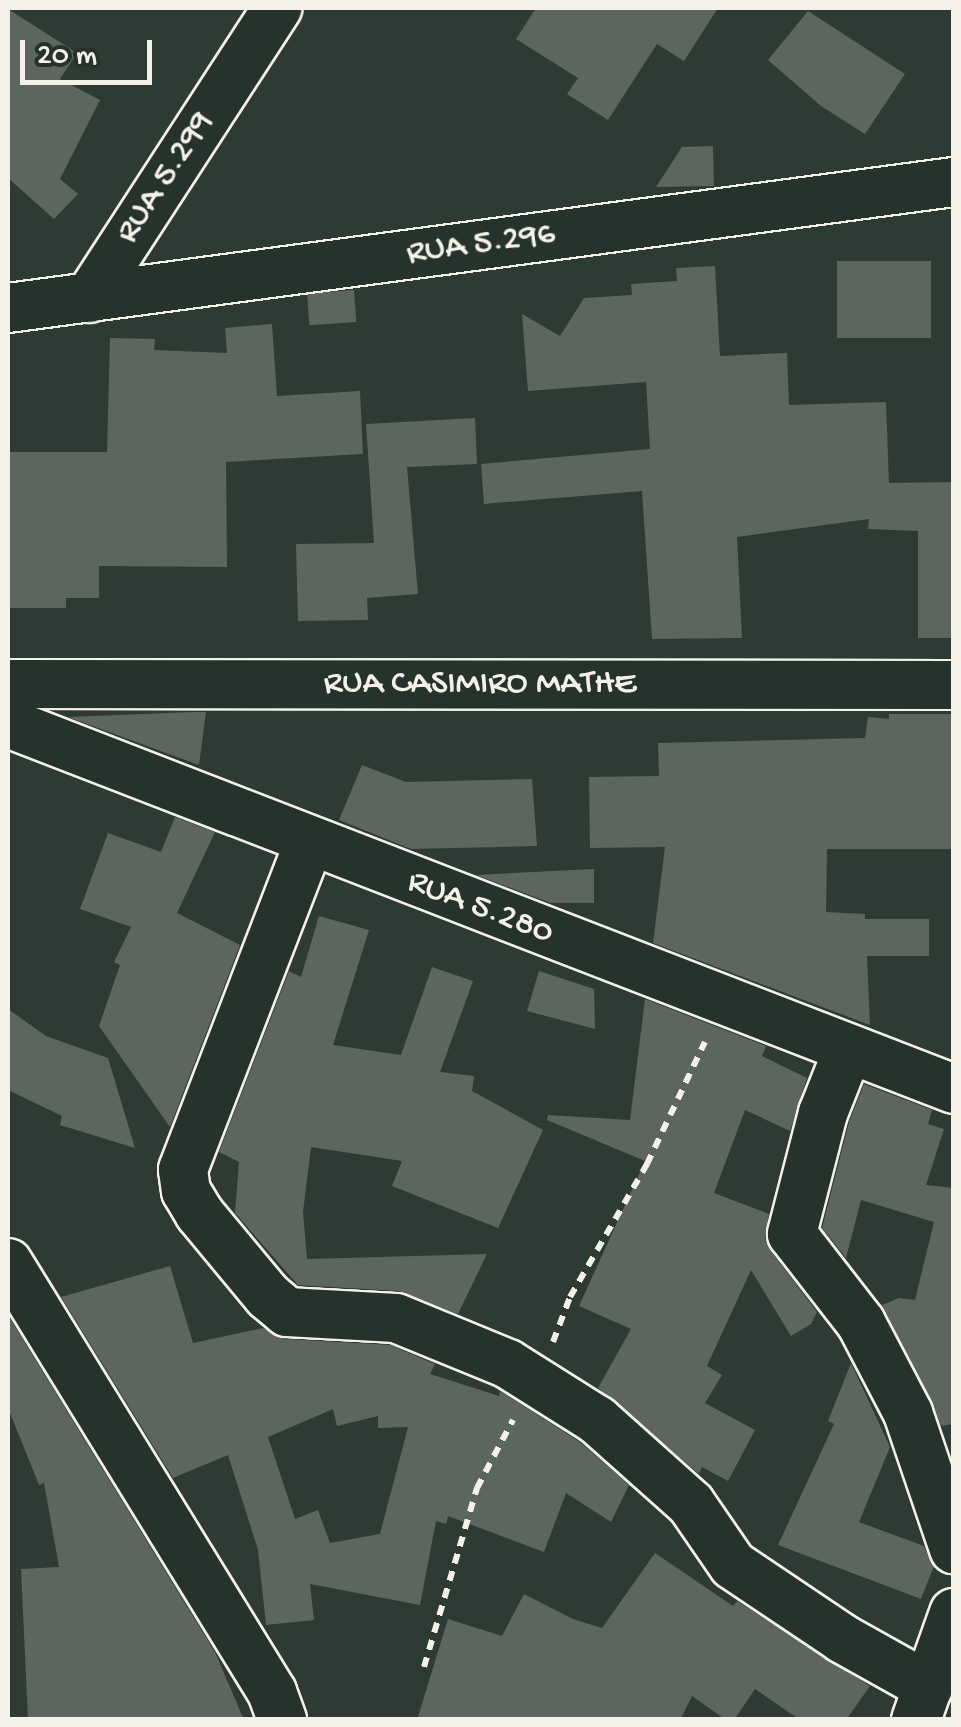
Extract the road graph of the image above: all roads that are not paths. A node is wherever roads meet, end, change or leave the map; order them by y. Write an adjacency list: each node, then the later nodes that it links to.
1 (276, 8): 3 (street, RUA 5.299)
2 (954, 182): 3 (street, RUA 5.296)
3 (89, 298): 4 (street, RUA 5.296)
4 (8, 308)
5 (8, 684): 6 (street, RUA CASIMIRO MATHE)
6 (954, 685)
7 (8, 723): 8 (street, RUA 5.280)
8 (308, 843): 9 (street, RUA 5.280); 14 (street)
9 (848, 1050): 10 (street, RUA 5.280); 12 (street)
10 (954, 1089)
11 (8, 1263): 15 (street)
12 (954, 1549)
13 (954, 1613): 14 (street)
14 (922, 1704)
15 (282, 1720)

